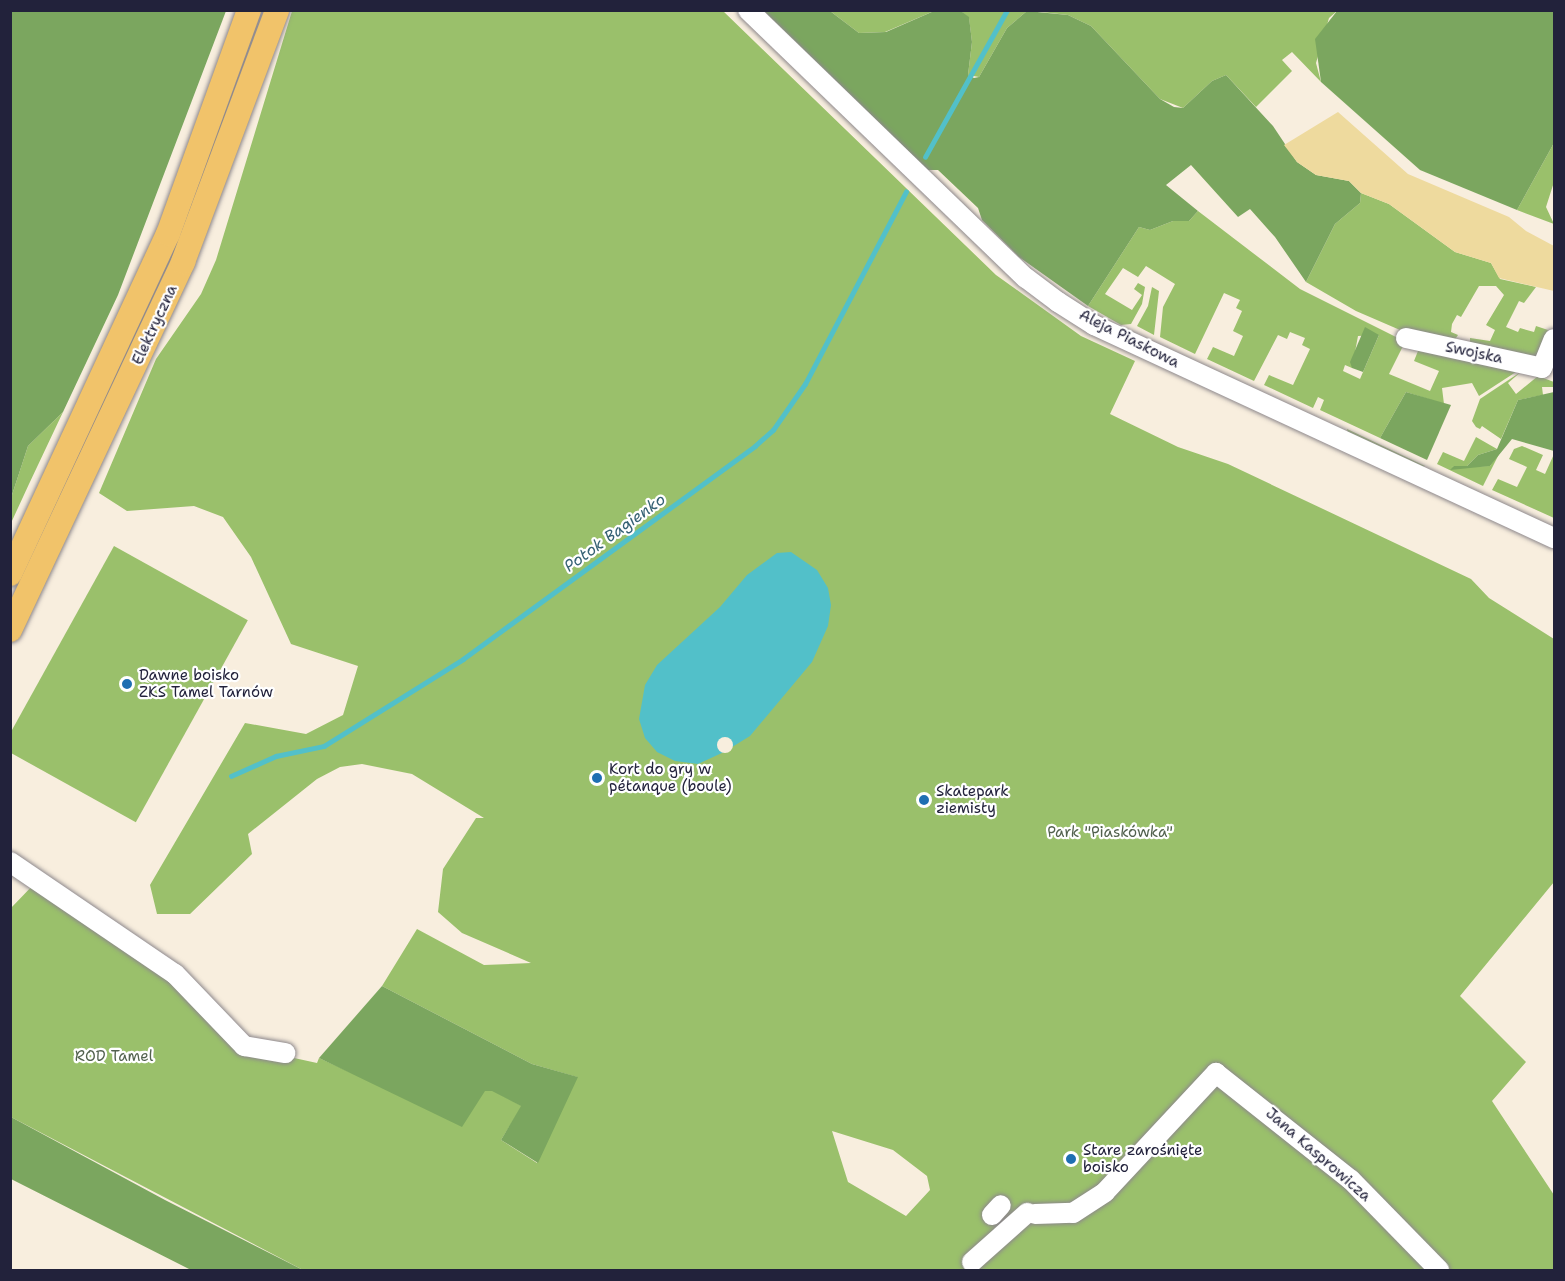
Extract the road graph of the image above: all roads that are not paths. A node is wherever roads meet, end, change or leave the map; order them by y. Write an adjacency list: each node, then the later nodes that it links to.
1 (249, 10): 8 (main road, Elektryczna)
2 (277, 10): 9 (main road, Elektryczna)
3 (748, 10): 7 (street, Aleja Piaskowa)
4 (1406, 338): 6 (street, Swojska)
5 (1554, 339): 6 (street, Swojska)
6 (1548, 371)
7 (1554, 538)
8 (10, 574)
9 (10, 630)
10 (10, 862): 11 (street)
11 (285, 1053)
12 (972, 1262): 13 (street, Jana Kasprowicza)
13 (1439, 1270)

